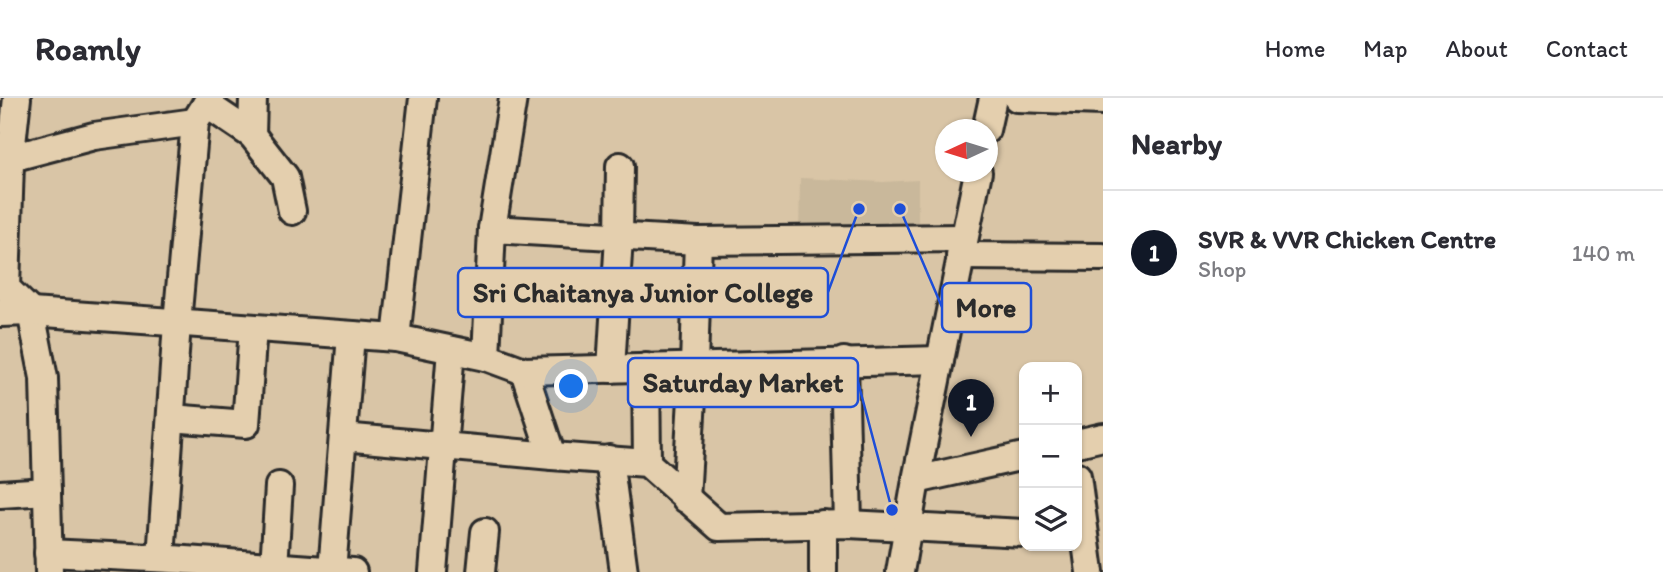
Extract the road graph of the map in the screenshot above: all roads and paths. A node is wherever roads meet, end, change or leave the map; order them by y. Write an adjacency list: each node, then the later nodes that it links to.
1 (17, 98): 11 (street)
2 (253, 98): 10 (street)
3 (423, 98): 25 (street)
4 (513, 98): 15 (street)
5 (993, 98): 9 (street)
6 (1017, 98): 7 (street)
7 (1103, 102)
8 (204, 108): 10 (street); 11 (street); 22 (street)
9 (988, 119)
10 (252, 135): 14 (street)
11 (7, 162): 20 (street)
12 (620, 166): 16 (street)
13 (976, 182): 18 (street)
14 (292, 211)
15 (492, 229): 16 (street); 27 (street)
16 (619, 237): 17 (street); 32 (street)
17 (698, 241): 18 (street); 30 (street)
18 (962, 247): 19 (street); 28 (street)
19 (1103, 257)
20 (31, 312): 21 (street); 22 (street); 46 (street)
21 (0, 313)
22 (177, 323): 23 (street); 34 (street)
23 (253, 328): 24 (street); 34 (street)
24 (351, 335): 25 (street); 36 (street)
25 (396, 338): 26 (street)
26 (451, 349): 27 (street); 38 (street)
27 (486, 358): 33 (street)
28 (940, 360): 29 (street); 43 (street)
29 (844, 361): 30 (street); 49 (street)
30 (694, 365): 31 (street); 48 (street)
31 (646, 367): 32 (street); 42 (street)
32 (611, 369): 33 (street)
33 (524, 371): 39 (street)
34 (171, 418): 55 (street)
35 (1103, 436): 37 (street)
36 (343, 437): 38 (street); 58 (street)
37 (1082, 442)
38 (443, 445): 39 (street); 59 (street)
39 (552, 456): 41 (street)
40 (1019, 457): 43 (street)
41 (609, 460): 42 (street); 61 (street)
42 (648, 463): 48 (street)
43 (916, 480): 50 (street)
44 (279, 486): 57 (street)
45 (1079, 488): 53 (street)
46 (47, 491): 47 (street); 54 (street)
47 (0, 494)
48 (685, 499): 49 (street)
49 (836, 524): 50 (street); 62 (street)
50 (907, 525): 52 (street); 56 (street)
51 (485, 533): 60 (street)
52 (1019, 533)
53 (1089, 536): 63 (street)
54 (49, 563): 55 (street)
55 (168, 563): 57 (street)
56 (904, 566)
57 (274, 567): 58 (street)
58 (342, 571)
59 (433, 572)
60 (481, 572)
61 (624, 572)
62 (823, 572)
63 (1090, 572)

